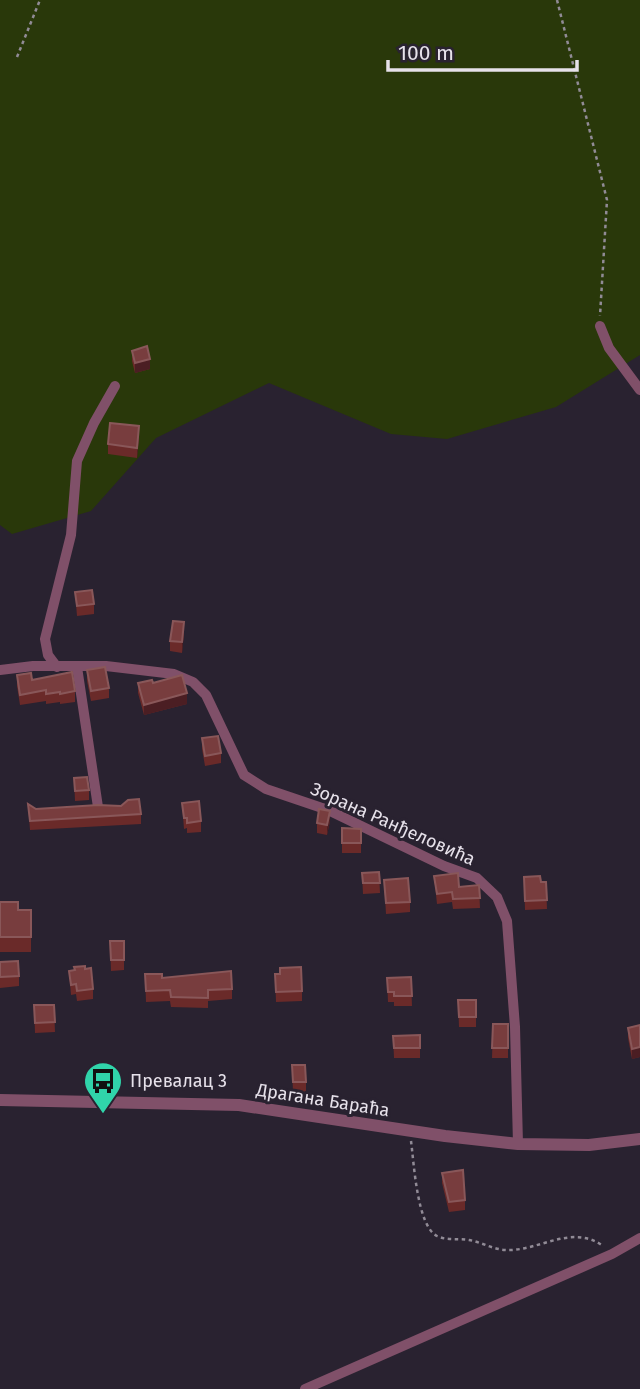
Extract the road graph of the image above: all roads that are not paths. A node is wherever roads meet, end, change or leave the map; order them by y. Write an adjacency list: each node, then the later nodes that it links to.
1 (600, 326): 3 (street)
2 (115, 386): 4 (street)
3 (640, 390)
4 (57, 667): 5 (street, Зорана Ранђеловића); 6 (street, Зорана Ранђеловића)
5 (76, 667): 8 (street); 12 (street, Зорана Ранђеловића)
6 (0, 670)
7 (86, 807): 8 (street)
8 (98, 807): 9 (street)
9 (110, 807)
10 (0, 1100): 12 (street, Драгана Бараћа)
11 (640, 1139): 12 (street, Драгана Бараћа)
12 (518, 1144)
13 (640, 1238): 14 (street)
14 (304, 1389)

